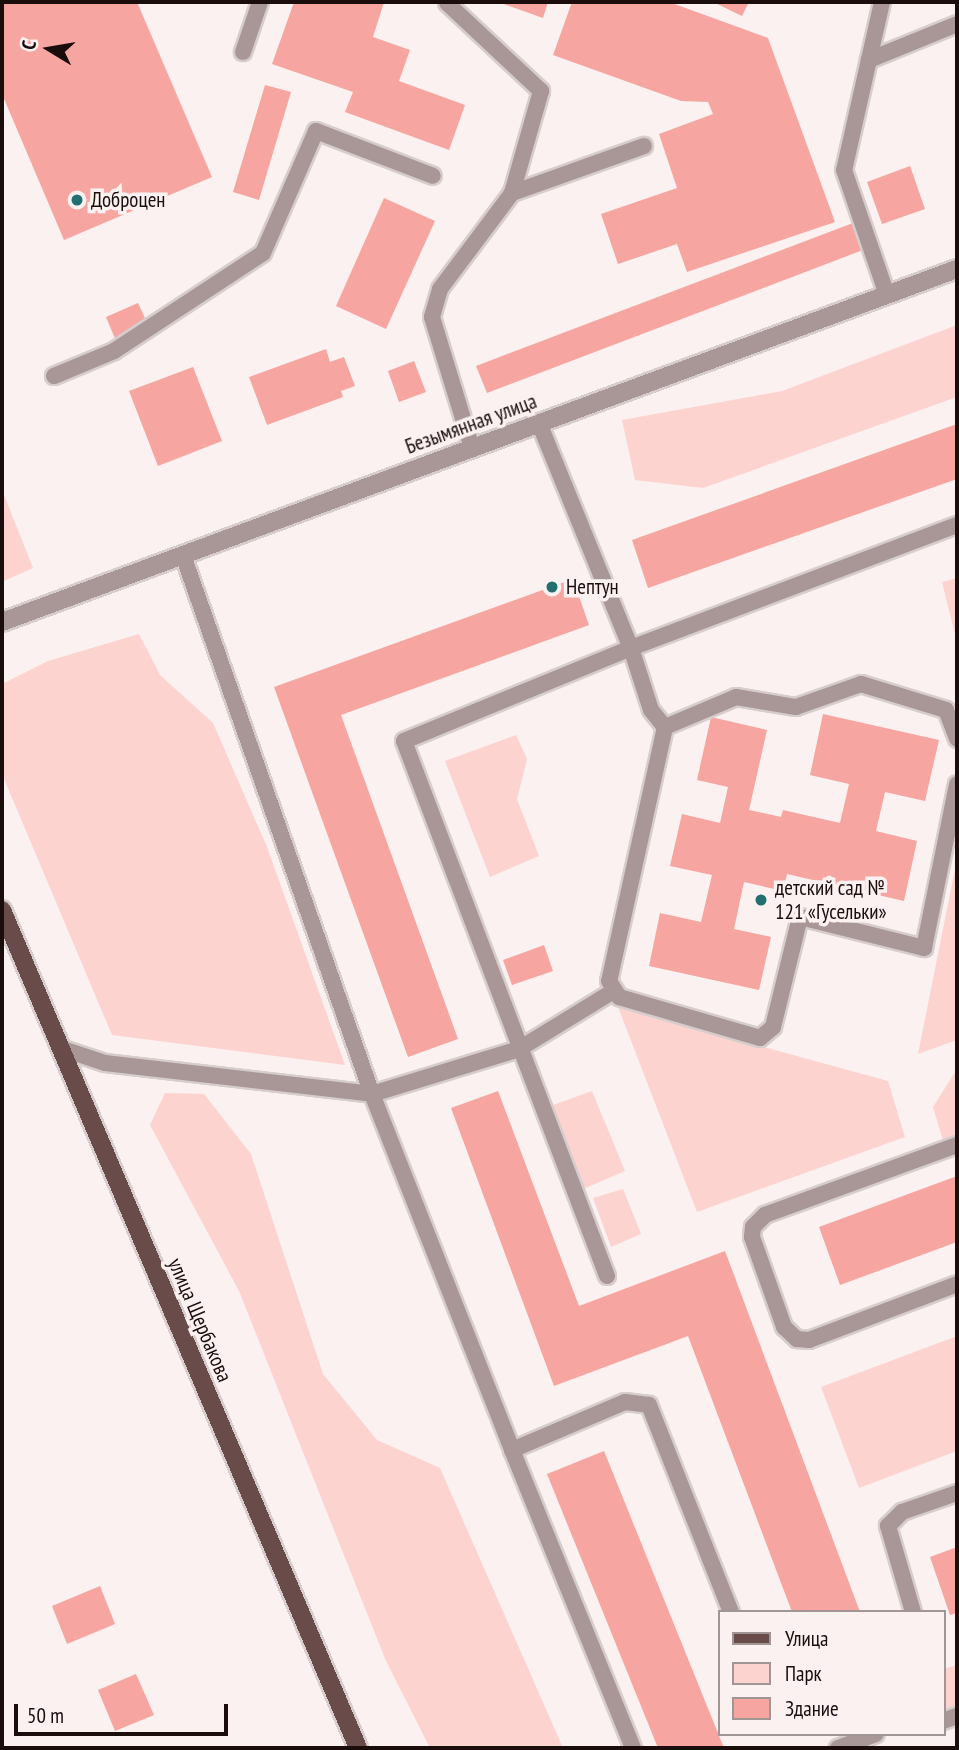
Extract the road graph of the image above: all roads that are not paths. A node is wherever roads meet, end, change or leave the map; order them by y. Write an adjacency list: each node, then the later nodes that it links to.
1 (260, 2): 5 (lane)
2 (882, 2): 6 (lane)
3 (447, 3): 9 (lane)
4 (957, 24): 6 (lane)
5 (243, 52)
6 (869, 60): 11 (lane)
7 (644, 146): 9 (lane)
8 (433, 176): 12 (lane)
9 (512, 193): 14 (lane)
10 (957, 269): 11 (street, Безымянная улица)
11 (887, 295): 13 (street, Безымянная улица)
12 (54, 376)
13 (540, 423): 14 (street, Безымянная улица); 18 (lane)
14 (472, 448): 16 (street, Безымянная улица)
15 (957, 525): 18 (lane)
16 (183, 555): 17 (street, Безымянная улица); 26 (lane)
17 (2, 622)
18 (631, 648): 19 (lane); 25 (lane)
19 (665, 727): 20 (lane); 23 (lane)
20 (957, 740)
21 (957, 784): 23 (lane)
22 (2, 910): 24 (main road, улица Щербакова)
23 (612, 992): 25 (lane)
24 (60, 1048): 26 (lane); 35 (main road, улица Щербакова)
25 (519, 1049): 26 (lane); 28 (lane)
26 (372, 1094): 30 (lane)
27 (957, 1145): 29 (lane)
28 (607, 1276)
29 (957, 1284)
30 (512, 1450): 32 (lane); 36 (lane)
31 (957, 1493): 33 (lane)
32 (730, 1610)
33 (913, 1610)
34 (871, 1736): 37 (lane)
35 (358, 1748)
36 (633, 1748)
37 (838, 1748)

